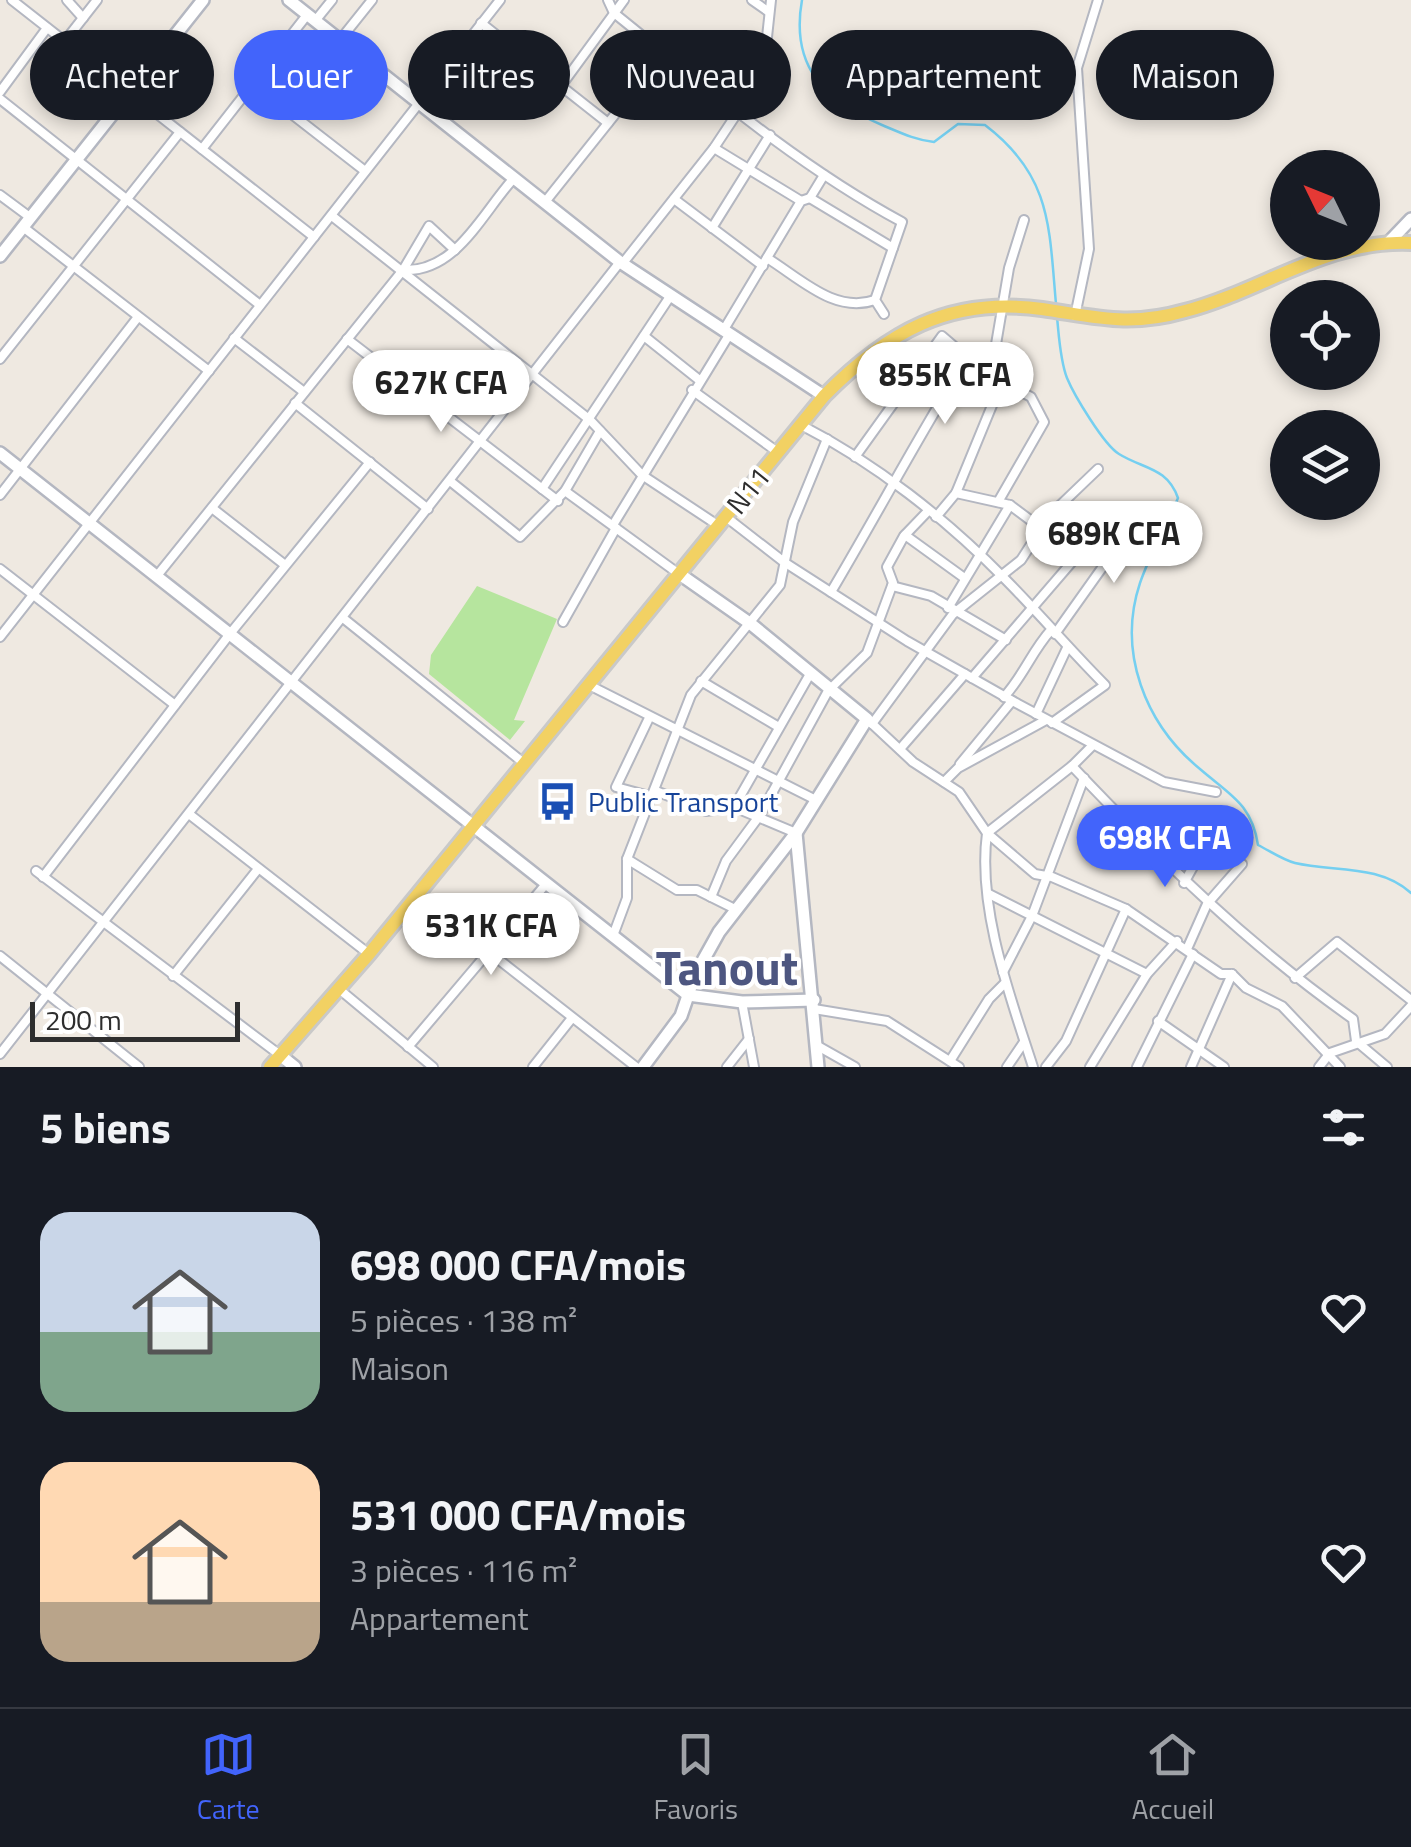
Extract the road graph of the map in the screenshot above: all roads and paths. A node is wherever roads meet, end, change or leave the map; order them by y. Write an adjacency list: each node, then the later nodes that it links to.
1 (12, 0): 19 (street)
2 (67, 0): 16 (street)
3 (97, 0): 16 (street)
4 (203, 0): 22 (street)
5 (288, 0): 17 (street)
6 (332, 0): 17 (street)
7 (372, 0): 25 (street)
8 (500, 0): 18 (street)
9 (608, 0): 15 (street)
10 (624, 0): 15 (street)
11 (752, 0): 14 (street)
12 (771, 0): 14 (street)
13 (1098, 0): 79 (street)
14 (768, 12): 29 (street)
15 (614, 14): 28 (street); 30 (street)
16 (83, 18): 21 (street)
17 (311, 18): 23 (street); 24 (street)
18 (482, 23): 26 (street); 27 (street)
19 (47, 28): 20 (street); 34 (street)
20 (50, 30)
21 (74, 30)
22 (180, 30)
23 (300, 30)
24 (327, 30)
25 (348, 30)
26 (476, 30)
27 (491, 30)
28 (635, 30)
29 (766, 30)
30 (570, 74)
31 (388, 78): 33 (street)
32 (570, 93): 44 (street)
33 (408, 94)
34 (0, 96): 49 (street)
35 (234, 107): 48 (street)
36 (408, 117): 51 (street)
37 (110, 120): 49 (street)
38 (165, 120): 45 (street)
39 (298, 120): 51 (street)
40 (441, 120): 53 (street)
41 (610, 120): 44 (street)
42 (732, 120): 47 (street)
43 (750, 120): 46 (street)
44 (608, 123): 58 (street)
45 (180, 132): 48 (street); 55 (street)
46 (770, 135): 50 (street); 52 (street)
47 (714, 148): 50 (street); 56 (street)
48 (202, 149): 64 (street)
49 (77, 161): 55 (street); 62 (street)
50 (748, 168): 57 (street); 63 (street)
51 (365, 172): 59 (street)
52 (824, 175): 57 (street); 67 (street)
53 (514, 178): 58 (street); 68 (street)
54 (0, 195): 62 (street)
55 (125, 199): 72 (street); 76 (street)
56 (674, 199): 63 (street); 70 (street)
57 (806, 200): 67 (street); 71 (street)
58 (545, 202): 70 (street)
59 (332, 216): 64 (street); 73 (street)
60 (1411, 219): 65 (street)
61 (1024, 220): 77 (street)
62 (27, 222): 69 (street); 72 (street)
63 (712, 228): 71 (street)
64 (314, 237): 76 (street)
65 (1389, 242): 66 (main road, N11); 79 (main road, N11)
66 (1411, 243)
67 (893, 248): 75 (street)
68 (455, 250): 73 (street); 73 (street)
69 (0, 256)
70 (622, 262): 74 (street); 89 (street)
71 (765, 262): 75 (street); 81 (street)
72 (74, 266): 80 (street); 86 (street)
73 (403, 270): 84 (street); 89 (street)
74 (670, 295): 81 (street); 82 (street)
75 (875, 300): 78 (street)
76 (260, 305): 83 (street)
77 (1002, 307): 79 (main road, N11); 88 (street); 93 (main road, N11)
78 (884, 314)
79 (1069, 315)
80 (138, 316): 87 (street); 104 (street)
81 (726, 333): 90 (street); 93 (street)
82 (644, 336): 90 (street); 95 (street)
83 (234, 338): 87 (street); 92 (street)
84 (347, 339): 92 (street); 99 (street)
85 (969, 355): 88 (street); 102 (street); 108 (street)
86 (0, 359)
87 (208, 372): 122 (street)
88 (993, 375): 111 (street); 114 (street)
89 (532, 377): 95 (street); 99 (street)
90 (698, 379): 91 (street)
91 (692, 390): 101 (street); 106 (street)
92 (304, 392): 94 (street)
93 (824, 396): 96 (main road, N11)
94 (295, 404): 103 (street); 116 (street)
95 (590, 420): 97 (street); 109 (street)
96 (801, 425): 98 (street); 101 (main road, N11)
97 (600, 432): 106 (street); 110 (street)
98 (827, 438): 102 (street); 128 (street)
99 (480, 442): 107 (street); 109 (street)
100 (0, 453): 104 (street)
101 (779, 453): 121 (main road, N11)
102 (855, 457): 108 (street)
103 (370, 462): 117 (street); 129 (street)
104 (20, 469): 112 (street); 122 (street)
105 (1098, 469): 124 (street)
106 (642, 475): 121 (street); 123 (street)
107 (450, 481): 113 (street); 117 (street)
108 (896, 486): 120 (street); 136 (street)
109 (542, 490): 113 (street)
110 (566, 492): 113 (street); 123 (street)
111 (956, 493): 114 (street); 120 (street)
112 (0, 495)
113 (558, 501)
114 (998, 502): 115 (street)
115 (1010, 504): 124 (street); 126 (street)
116 (212, 508): 129 (street); 134 (street)
117 (428, 508): 140 (street)
118 (1114, 513): 127 (street)
119 (1141, 513): 144 (street)
120 (932, 514): 125 (street); 126 (street)
121 (723, 521): 128 (street); 131 (main road, N11)
122 (89, 524): 134 (street); 137 (street)
123 (614, 526): 131 (street); 141 (street)
124 (1041, 528): 127 (street); 132 (street)
125 (905, 534): 133 (street); 135 (street)
126 (978, 555): 132 (street); 133 (street)
127 (1077, 555): 138 (street)
128 (784, 562): 136 (street); 142 (street)
129 (285, 564): 145 (street)
130 (0, 569): 137 (street)
131 (680, 575): 142 (street); 153 (main road, N11)
132 (1002, 575): 138 (street); 139 (street)
133 (963, 577): 139 (street)
134 (156, 578): 145 (street)
135 (892, 586): 139 (street); 143 (street)
136 (830, 592): 143 (street)
137 (33, 595): 146 (street); 157 (street)
138 (1033, 609): 144 (street); 147 (street)
139 (952, 610): 147 (street); 149 (street)
140 (343, 618): 154 (street); 166 (street)
141 (563, 622)
142 (750, 624): 150 (street); 152 (street)
143 (879, 624): 149 (street); 155 (street)
144 (1053, 632): 148 (street); 156 (street)
145 (229, 635): 154 (street); 157 (street)
146 (0, 637)
147 (1006, 640): 151 (street)
148 (1067, 648): 158 (street); 161 (street)
149 (926, 652): 151 (street); 160 (street)
150 (810, 674): 155 (street); 162 (street)
151 (969, 676): 156 (street); 165 (street)
152 (700, 681): 162 (street); 163 (street)
153 (589, 684): 159 (street); 166 (main road, N11)
154 (291, 685): 177 (street); 179 (street)
155 (828, 691): 160 (street); 172 (street)
156 (1008, 699): 158 (street); 168 (street)
157 (175, 705): 195 (street)
158 (1036, 714): 161 (street)
159 (649, 718): 163 (street); 174 (street)
160 (870, 721): 165 (street); 175 (street)
161 (1049, 721): 164 (street); 168 (street)
162 (777, 726): 169 (street)
163 (677, 731): 169 (street); 174 (street)
164 (1093, 745): 167 (street); 173 (street)
165 (900, 750): 171 (street)
166 (525, 764): 179 (main road, N11)
167 (1072, 766): 170 (street); 182 (street)
168 (958, 768): 171 (street)
169 (753, 769): 172 (street); 176 (street)
170 (1084, 778): 186 (street); 187 (street)
171 (944, 782): 182 (street)
172 (777, 783): 175 (street); 178 (street)
173 (1216, 792)
174 (655, 794): 176 (street); 183 (street)
175 (814, 799): 181 (street)
176 (734, 807): 178 (street)
177 (189, 814): 185 (street); 195 (street)
178 (760, 815): 181 (street); 190 (street)
179 (474, 825): 188 (street); 201 (main road, N11)
180 (1216, 825): 187 (street)
181 (796, 833): 192 (street); 214 (street)
182 (987, 833): 186 (street); 189 (street)
183 (627, 858): 190 (street); 196 (street)
184 (1242, 864): 191 (street)
185 (258, 869): 201 (street); 206 (street)
186 (1046, 876): 193 (street); 194 (street)
187 (1184, 883): 191 (street)
188 (546, 884): 196 (street); 199 (street)
189 (989, 894): 194 (street); 203 (street)
190 (712, 897): 192 (street)
191 (1207, 904): 198 (street); 207 (street)
192 (735, 908): 210 (street)
193 (1126, 909): 197 (street); 200 (street)
194 (1032, 916): 200 (street); 203 (street)
195 (104, 922): 206 (street); 211 (street)
196 (614, 933): 210 (street)
197 (1177, 942): 198 (street); 204 (street)
198 (1190, 951): 205 (street); 216 (street)
199 (488, 952): 215 (street); 222 (street)
200 (1104, 952): 204 (street); 240 (street)
201 (369, 954): 209 (main road, N11)
202 (0, 956): 211 (street)
203 (1002, 972): 208 (street)
204 (1147, 974): 241 (street)
205 (1232, 974): 221 (street); 223 (street)
206 (173, 976): 225 (street)
207 (1295, 978): 213 (street); 219 (street)
208 (1004, 984): 218 (street); 226 (street)
209 (339, 989): 222 (street); 225 (main road, N11)
210 (688, 995): 212 (street); 233 (street)
211 (46, 996): 224 (street); 227 (street)
212 (742, 1002): 214 (street); 217 (street)
213 (1411, 1003): 219 (street)
214 (814, 1004): 220 (street); 226 (street)
215 (572, 1018): 231 (street); 232 (street)
216 (1158, 1021): 221 (street); 242 (street)
217 (750, 1038): 234 (street); 235 (street)
218 (1025, 1041): 238 (street); 239 (street)
219 (1356, 1041): 223 (street); 247 (street)
220 (816, 1046): 236 (street); 237 (street)
221 (1200, 1046): 243 (street); 244 (street)
222 (408, 1048): 230 (street)
223 (1330, 1052): 245 (street); 246 (street)
224 (0, 1054)
225 (280, 1055): 228 (main road, N11); 229 (street)
226 (955, 1065)
227 (139, 1067)
228 (270, 1067)
229 (295, 1067)
230 (433, 1067)
231 (533, 1067)
232 (636, 1067)
233 (643, 1067)
234 (728, 1067)
235 (754, 1067)
236 (818, 1067)
237 (854, 1067)
238 (1007, 1067)
239 (1033, 1067)
240 (1046, 1067)
241 (1090, 1067)
242 (1137, 1067)
243 (1190, 1067)
244 (1224, 1067)
245 (1320, 1067)
246 (1340, 1067)
247 (1387, 1067)

